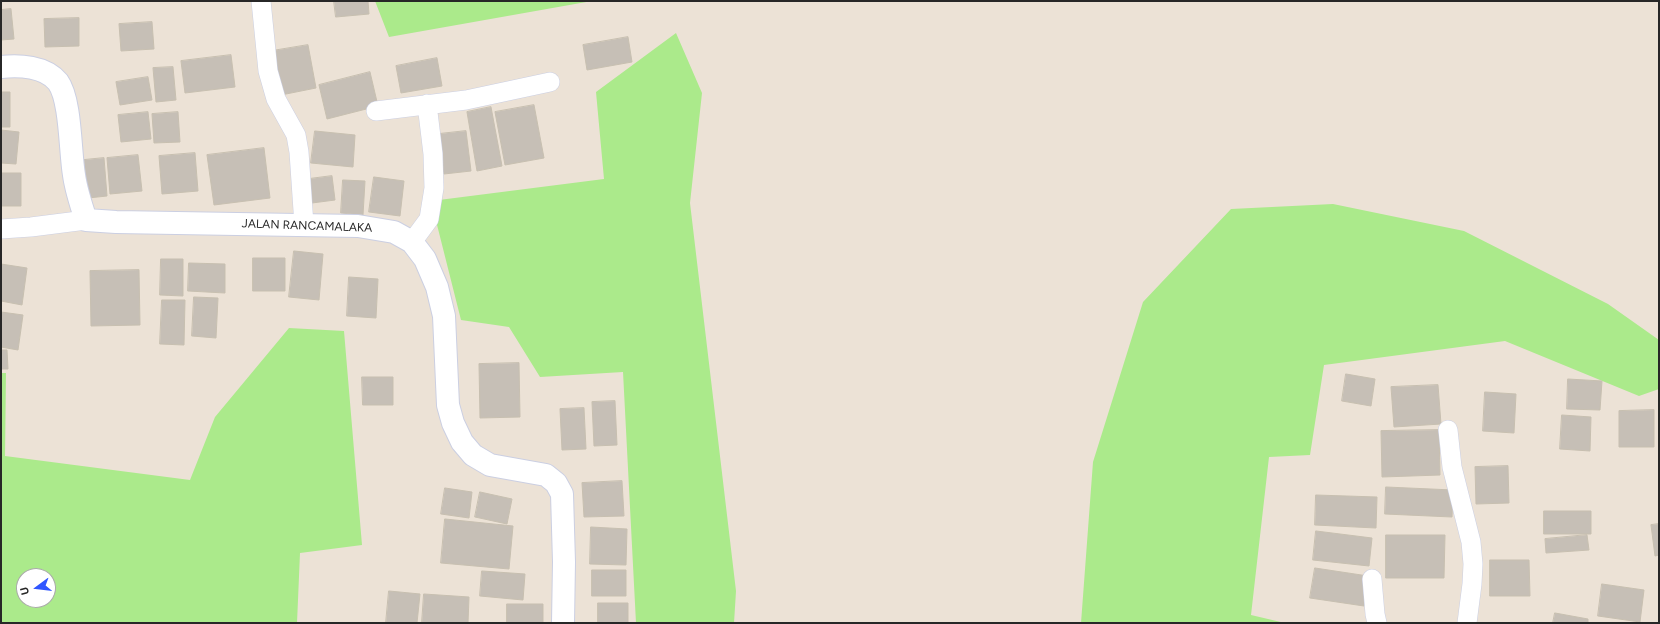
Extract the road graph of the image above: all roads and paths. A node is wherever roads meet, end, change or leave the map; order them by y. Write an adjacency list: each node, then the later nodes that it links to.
1 (261, 1): 7 (street)
2 (1, 67): 6 (street)
3 (550, 82): 4 (street)
4 (427, 104): 5 (street); 9 (street)
5 (376, 111)
6 (86, 220): 7 (street, JALAN RANCAMALAKA); 8 (street)
7 (304, 225): 9 (street, JALAN RANCAMALAKA)
8 (1, 228)
9 (412, 242): 12 (street, JALAN RANCAMALAKA)
10 (1448, 430): 14 (street)
11 (1372, 579): 13 (street)
12 (563, 623)
13 (1377, 623)
14 (1467, 623)

